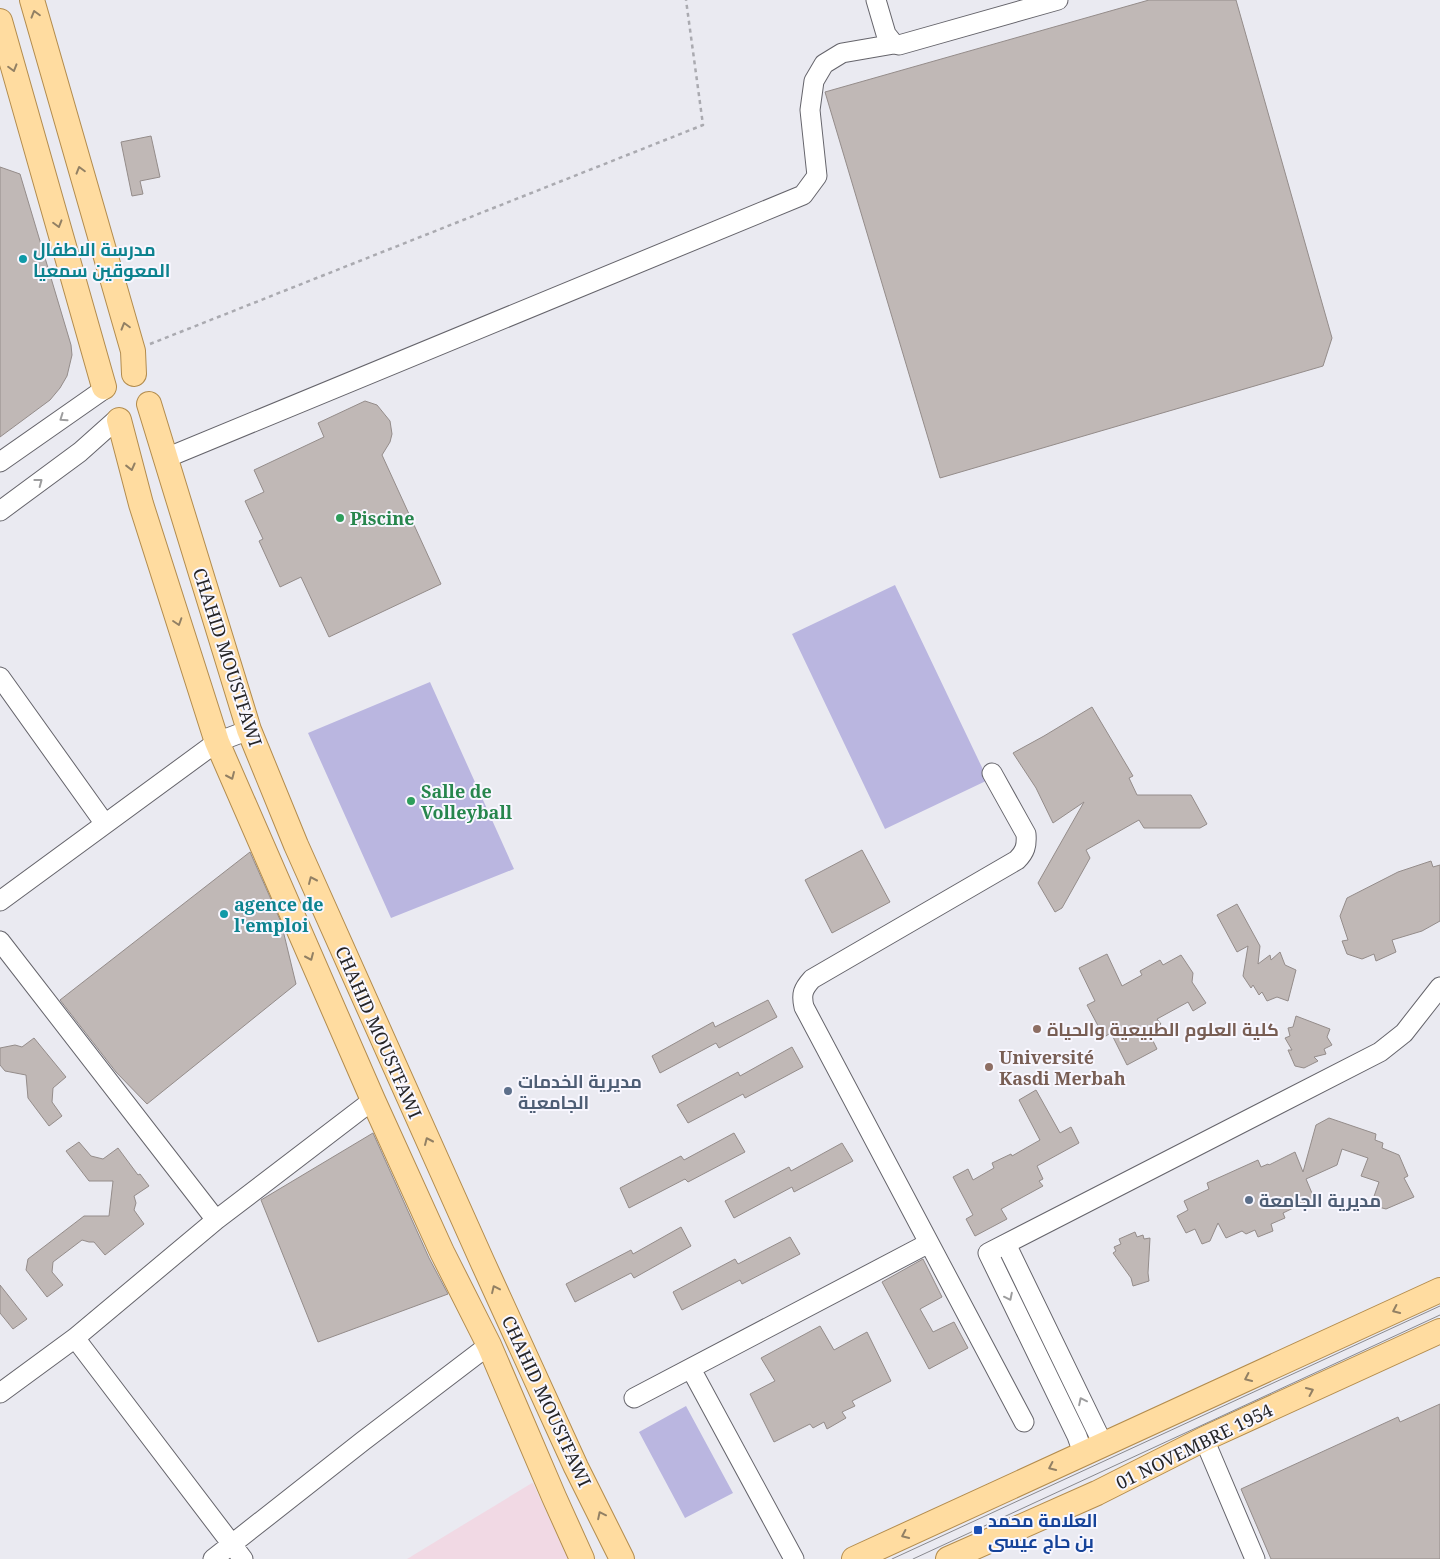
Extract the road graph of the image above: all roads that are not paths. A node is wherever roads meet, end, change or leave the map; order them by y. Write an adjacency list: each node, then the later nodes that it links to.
1 (32, 0): 6 (main road, one-way to 1)
2 (876, 0): 5 (street)
3 (1058, 0): 5 (street)
4 (0, 21): 7 (main road, one-way to 7)
5 (894, 44): 10 (street)
6 (133, 362): 7 (main road); 8 (main road)
7 (104, 388): 9 (main road); 11 (street, one-way to 11)
8 (149, 404): 9 (main road); 10 (main road, CHAHID MOUSTFAWI)
9 (118, 419): 12 (street, one-way to 9); 15 (main road, CHAHID MOUSTFAWI, one-way to 15)
10 (166, 458): 14 (main road, CHAHID MOUSTFAWI)
11 (0, 462)
12 (0, 511)
13 (3, 688): 17 (street)
14 (249, 730): 15 (street); 40 (main road, CHAHID MOUSTFAWI, one-way to 14)
15 (217, 742): 17 (street); 21 (main road, CHAHID MOUSTFAWI, one-way to 21)
16 (992, 773): 23 (street)
17 (105, 824): 18 (street)
18 (0, 901)
19 (0, 941): 22 (street)
20 (1440, 987): 24 (street)
21 (373, 1100): 22 (street); 29 (main road, CHAHID MOUSTFAWI)
22 (216, 1220): 27 (street)
23 (929, 1244): 30 (street); 34 (street)
24 (1006, 1244): 36 (street, one-way to 24); 36 (street, one-way to 36)
25 (1440, 1290): 28 (main road, one-way to 28)
26 (1440, 1331): 31 (main road, 01 NOVEMBRE 1954)
27 (74, 1338): 32 (street); 37 (street)
28 (1328, 1341): 31 (main road); 36 (main road, one-way to 36)
29 (489, 1345): 37 (street); 39 (main road, CHAHID MOUSTFAWI)
30 (691, 1369): 33 (street); 41 (street)
31 (1343, 1376): 35 (main road, 01 NOVEMBRE 1954, one-way to 31)
32 (0, 1393)
33 (634, 1398)
34 (1024, 1422)
35 (1204, 1439): 43 (main road, 01 NOVEMBRE 1954); 44 (street)
36 (1093, 1449): 42 (main road, one-way to 42)
37 (237, 1552): 38 (street)
38 (213, 1559)
39 (582, 1559)
40 (622, 1559)
41 (794, 1559)
42 (854, 1559)
43 (948, 1559)
44 (1255, 1559)

